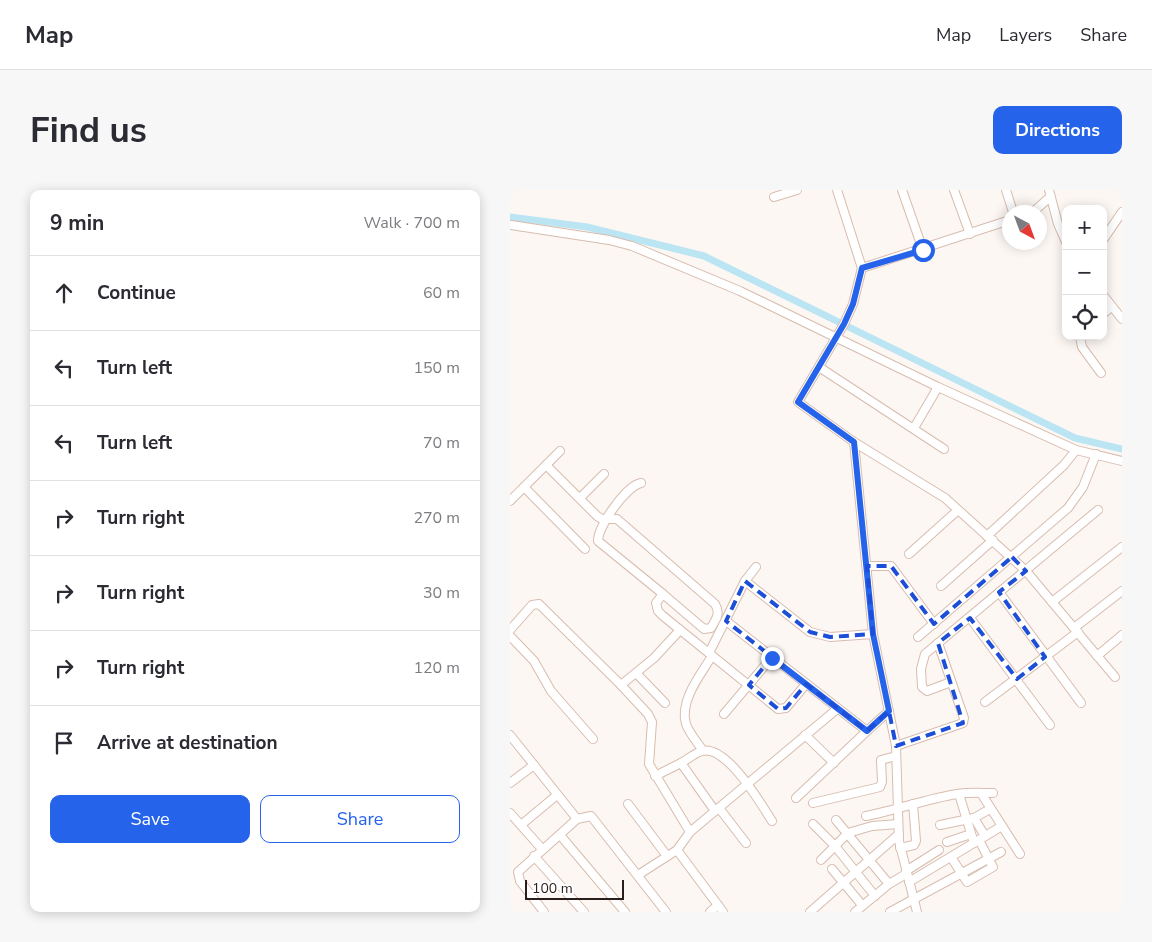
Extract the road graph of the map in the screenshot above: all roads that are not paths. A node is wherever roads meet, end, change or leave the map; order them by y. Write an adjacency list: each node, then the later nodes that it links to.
1 (797, 190): 7 (street)
2 (837, 190): 17 (street)
3 (902, 190): 16 (street)
4 (954, 190): 14 (street)
5 (1006, 190): 8 (street)
6 (1050, 193): 9 (street); 13 (street)
7 (774, 197)
8 (1011, 205)
9 (1039, 205)
10 (1122, 212): 15 (street)
11 (1002, 223): 14 (street)
12 (511, 225): 23 (street)
13 (1062, 230)
14 (970, 234): 16 (street)
15 (1107, 234)
16 (923, 250): 17 (street)
17 (862, 268): 23 (street)
18 (1107, 301): 20 (street)
19 (1122, 306): 20 (street)
20 (1113, 309): 21 (street); 22 (street)
21 (1107, 312)
22 (1122, 320)
23 (837, 336): 25 (street); 27 (street)
24 (1081, 340): 26 (street)
25 (819, 367): 28 (street); 29 (street)
26 (1101, 373)
27 (938, 387): 28 (street); 31 (street)
28 (914, 428): 30 (street)
29 (854, 442): 41 (street); 49 (street)
30 (944, 449)
31 (1076, 450): 33 (street); 44 (street)
32 (560, 451): 35 (street)
33 (1096, 454): 34 (street); 48 (street)
34 (1122, 461)
35 (546, 465): 38 (street); 39 (street)
36 (604, 474): 39 (street)
37 (642, 483): 43 (street)
38 (524, 487): 40 (street); 46 (street)
39 (580, 498): 43 (street)
40 (510, 502)
41 (958, 510): 44 (street); 47 (street)
42 (1098, 510): 51 (street)
43 (607, 519): 56 (street); 56 (street)
44 (990, 538): 48 (street); 53 (street)
45 (1122, 547): 57 (street)
46 (585, 549)
47 (909, 554)
48 (1012, 557): 51 (street); 60 (street)
49 (867, 566): 60 (street); 64 (street)
50 (756, 567): 52 (street)
51 (1026, 571): 55 (street); 57 (street)
52 (745, 581): 59 (street); 64 (street)
53 (941, 586)
54 (1122, 591): 63 (street)
55 (999, 592): 58 (street); 71 (street)
56 (663, 594): 62 (street)
57 (1052, 602): 63 (street)
58 (970, 618): 68 (street); 75 (street)
59 (726, 621): 69 (street); 72 (street)
60 (934, 624): 67 (street)
61 (510, 630): 78 (street)
62 (680, 630): 69 (street); 73 (street)
63 (1076, 630): 70 (street); 71 (street)
64 (873, 634): 84 (street)
65 (1122, 635): 70 (street)
66 (510, 636): 90 (street)
67 (918, 638)
68 (938, 643): 76 (street); 76 (street)
69 (711, 654): 79 (street); 92 (street)
70 (1097, 656): 74 (street)
71 (1046, 657): 75 (street); 82 (street)
72 (772, 658): 77 (street); 79 (street)
73 (636, 673): 78 (street); 81 (street)
74 (1115, 677)
75 (1016, 679): 80 (street); 86 (street)
76 (951, 682): 91 (street)
77 (806, 684): 79 (street); 83 (street)
78 (621, 685): 97 (street)
79 (749, 685): 85 (street)
80 (985, 702)
81 (664, 703)
82 (1081, 703)
83 (837, 709): 87 (street); 89 (street)
84 (889, 711): 87 (street); 91 (street)
85 (724, 714)
86 (1050, 725)
87 (867, 731): 95 (street)
88 (510, 736): 96 (street)
89 (805, 736): 95 (street); 99 (street)
90 (593, 739)
91 (896, 746): 93 (street)
92 (703, 751): 94 (street); 99 (street)
93 (896, 756): 105 (street); 110 (street)
94 (681, 763): 97 (street); 109 (street)
95 (834, 763): 104 (street)
96 (534, 765): 98 (street); 103 (street)
97 (655, 776): 122 (street)
98 (510, 784)
99 (747, 784): 109 (street); 116 (street)
100 (981, 793): 101 (street); 102 (street); 108 (street)
101 (993, 793)
102 (959, 794): 107 (street); 113 (street)
103 (557, 795): 114 (street); 119 (street)
104 (796, 798)
105 (813, 803)
106 (628, 804): 138 (street)
107 (913, 804): 110 (street); 131 (street)
108 (990, 809): 113 (street); 121 (street)
109 (717, 810): 122 (street); 129 (street)
110 (898, 810): 112 (street); 118 (street)
111 (510, 813): 119 (street)
112 (866, 816)
113 (971, 818): 120 (street); 125 (street); 127 (street)
114 (577, 819): 126 (street); 147 (street)
115 (836, 820): 123 (street)
116 (772, 821)
117 (813, 824): 130 (street)
118 (898, 824): 123 (street); 124 (street)
119 (521, 825): 132 (street)
120 (940, 825)
121 (1002, 826): 127 (street); 136 (street)
122 (690, 832): 133 (street)
123 (848, 833): 130 (street); 142 (street)
124 (899, 834): 131 (street); 142 (street)
125 (970, 834): 127 (street); 128 (street)
126 (560, 835): 132 (street); 158 (street)
127 (979, 840): 139 (street); 140 (street)
128 (947, 842)
129 (746, 843)
130 (835, 846): 141 (street); 144 (street)
131 (900, 848): 145 (street)
132 (542, 849): 137 (street)
133 (676, 850): 138 (street); 153 (street)
134 (939, 850): 145 (street)
135 (1001, 852): 140 (street)
136 (1020, 854)
137 (534, 856): 156 (street); 157 (street)
138 (668, 856): 147 (street)
139 (951, 857): 146 (street); 148 (street)
140 (990, 858): 146 (street)
141 (820, 860)
142 (869, 860): 144 (street); 150 (street)
143 (832, 869): 149 (street)
144 (856, 872): 149 (street); 151 (street)
145 (906, 872): 148 (street); 150 (street)
146 (962, 873): 152 (street)
147 (638, 875): 159 (street)
148 (909, 882): 152 (street)
149 (844, 883): 154 (street); 162 (street)
150 (889, 884): 151 (street)
151 (875, 896): 154 (street)
152 (914, 899): 155 (street); 164 (street)
153 (718, 905): 160 (street); 161 (street)
154 (862, 905): 163 (street)
155 (892, 911)
156 (544, 912)
157 (584, 912)
158 (625, 912)
159 (666, 912)
160 (710, 912)
161 (723, 912)
162 (810, 912)
163 (855, 912)
164 (917, 912)

